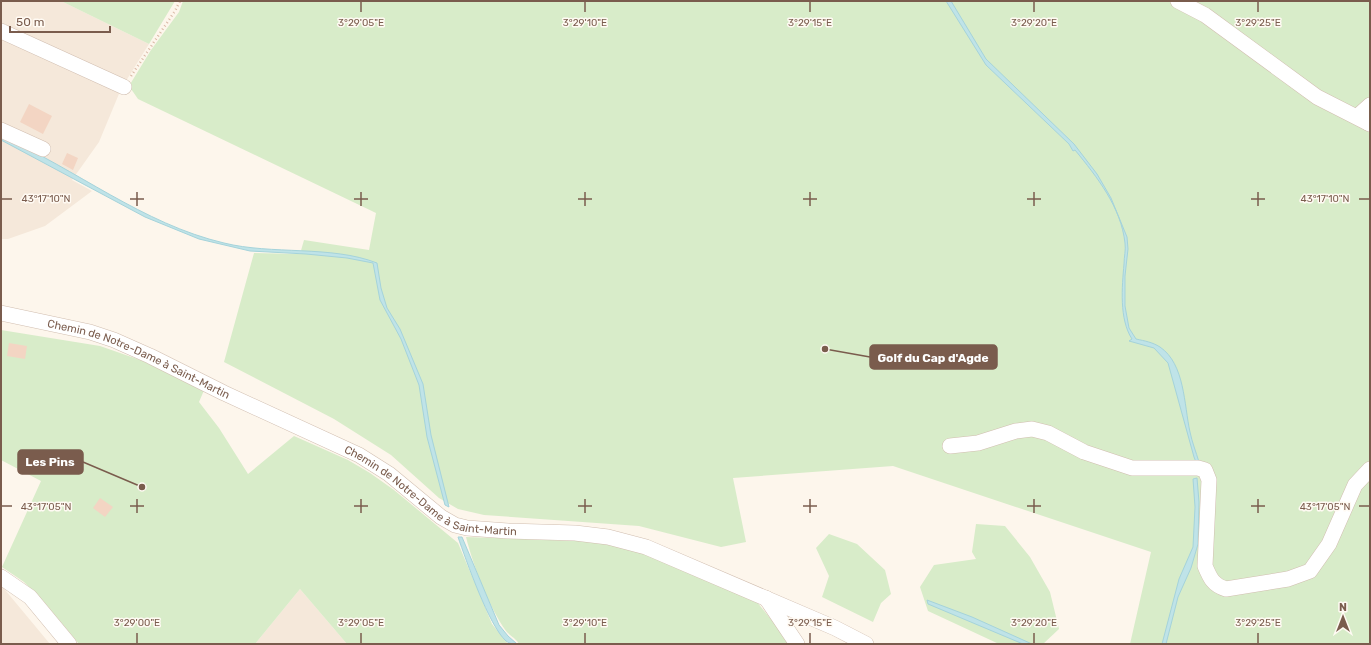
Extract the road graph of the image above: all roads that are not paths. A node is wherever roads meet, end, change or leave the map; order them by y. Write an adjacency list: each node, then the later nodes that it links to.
1 (1178, 1): 5 (street)
2 (1, 31): 3 (street)
3 (124, 87)
4 (1370, 105): 5 (street)
5 (1369, 124)
6 (1, 130): 7 (street)
7 (44, 149)
8 (1, 313): 12 (street, Chemin de Notre-Dame à Saint-Martin)
9 (950, 446): 10 (street)
10 (1370, 469)
11 (1, 577): 13 (street)
12 (766, 598): 14 (street); 15 (street, Chemin de Notre-Dame à Saint-Martin)
13 (69, 644)
14 (797, 644)
15 (866, 644)

